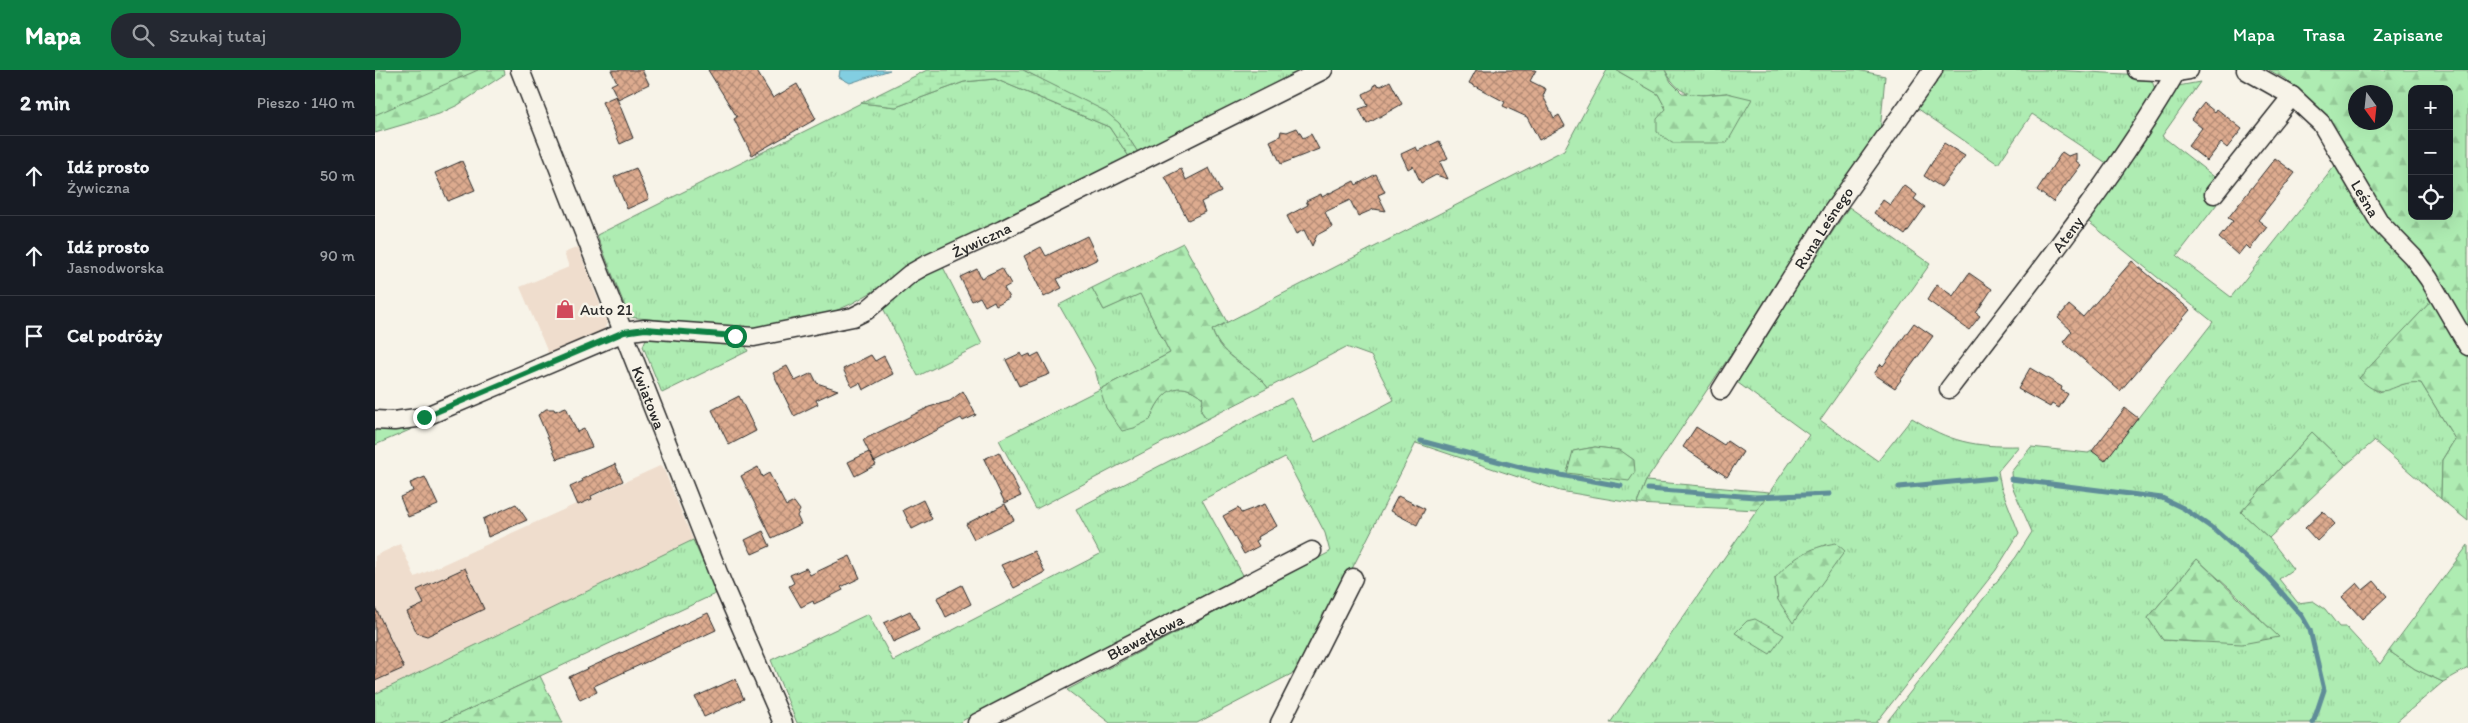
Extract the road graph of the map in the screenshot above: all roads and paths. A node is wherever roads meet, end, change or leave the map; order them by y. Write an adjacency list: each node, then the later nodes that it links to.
1 (520, 70): 9 (street, Kwiatowa)
2 (1323, 70): 9 (street, Żywiczna)
3 (1933, 70): 12 (street, Runa Leśnego)
4 (2137, 70): 6 (street)
5 (2246, 70): 7 (street, Leśna)
6 (2183, 71): 11 (street, Ateny)
7 (2292, 96): 8 (street); 10 (street, Leśna)
8 (2215, 194)
9 (624, 332): 13 (street, Żywiczna); 16 (street, Kwiatowa)
10 (2468, 346)
11 (1949, 389)
12 (1721, 390)
13 (375, 420)
14 (1312, 551): 17 (street, Bławatkowa)
15 (1353, 578): 18 (street)
16 (783, 723)
17 (977, 723)
18 (1279, 723)

